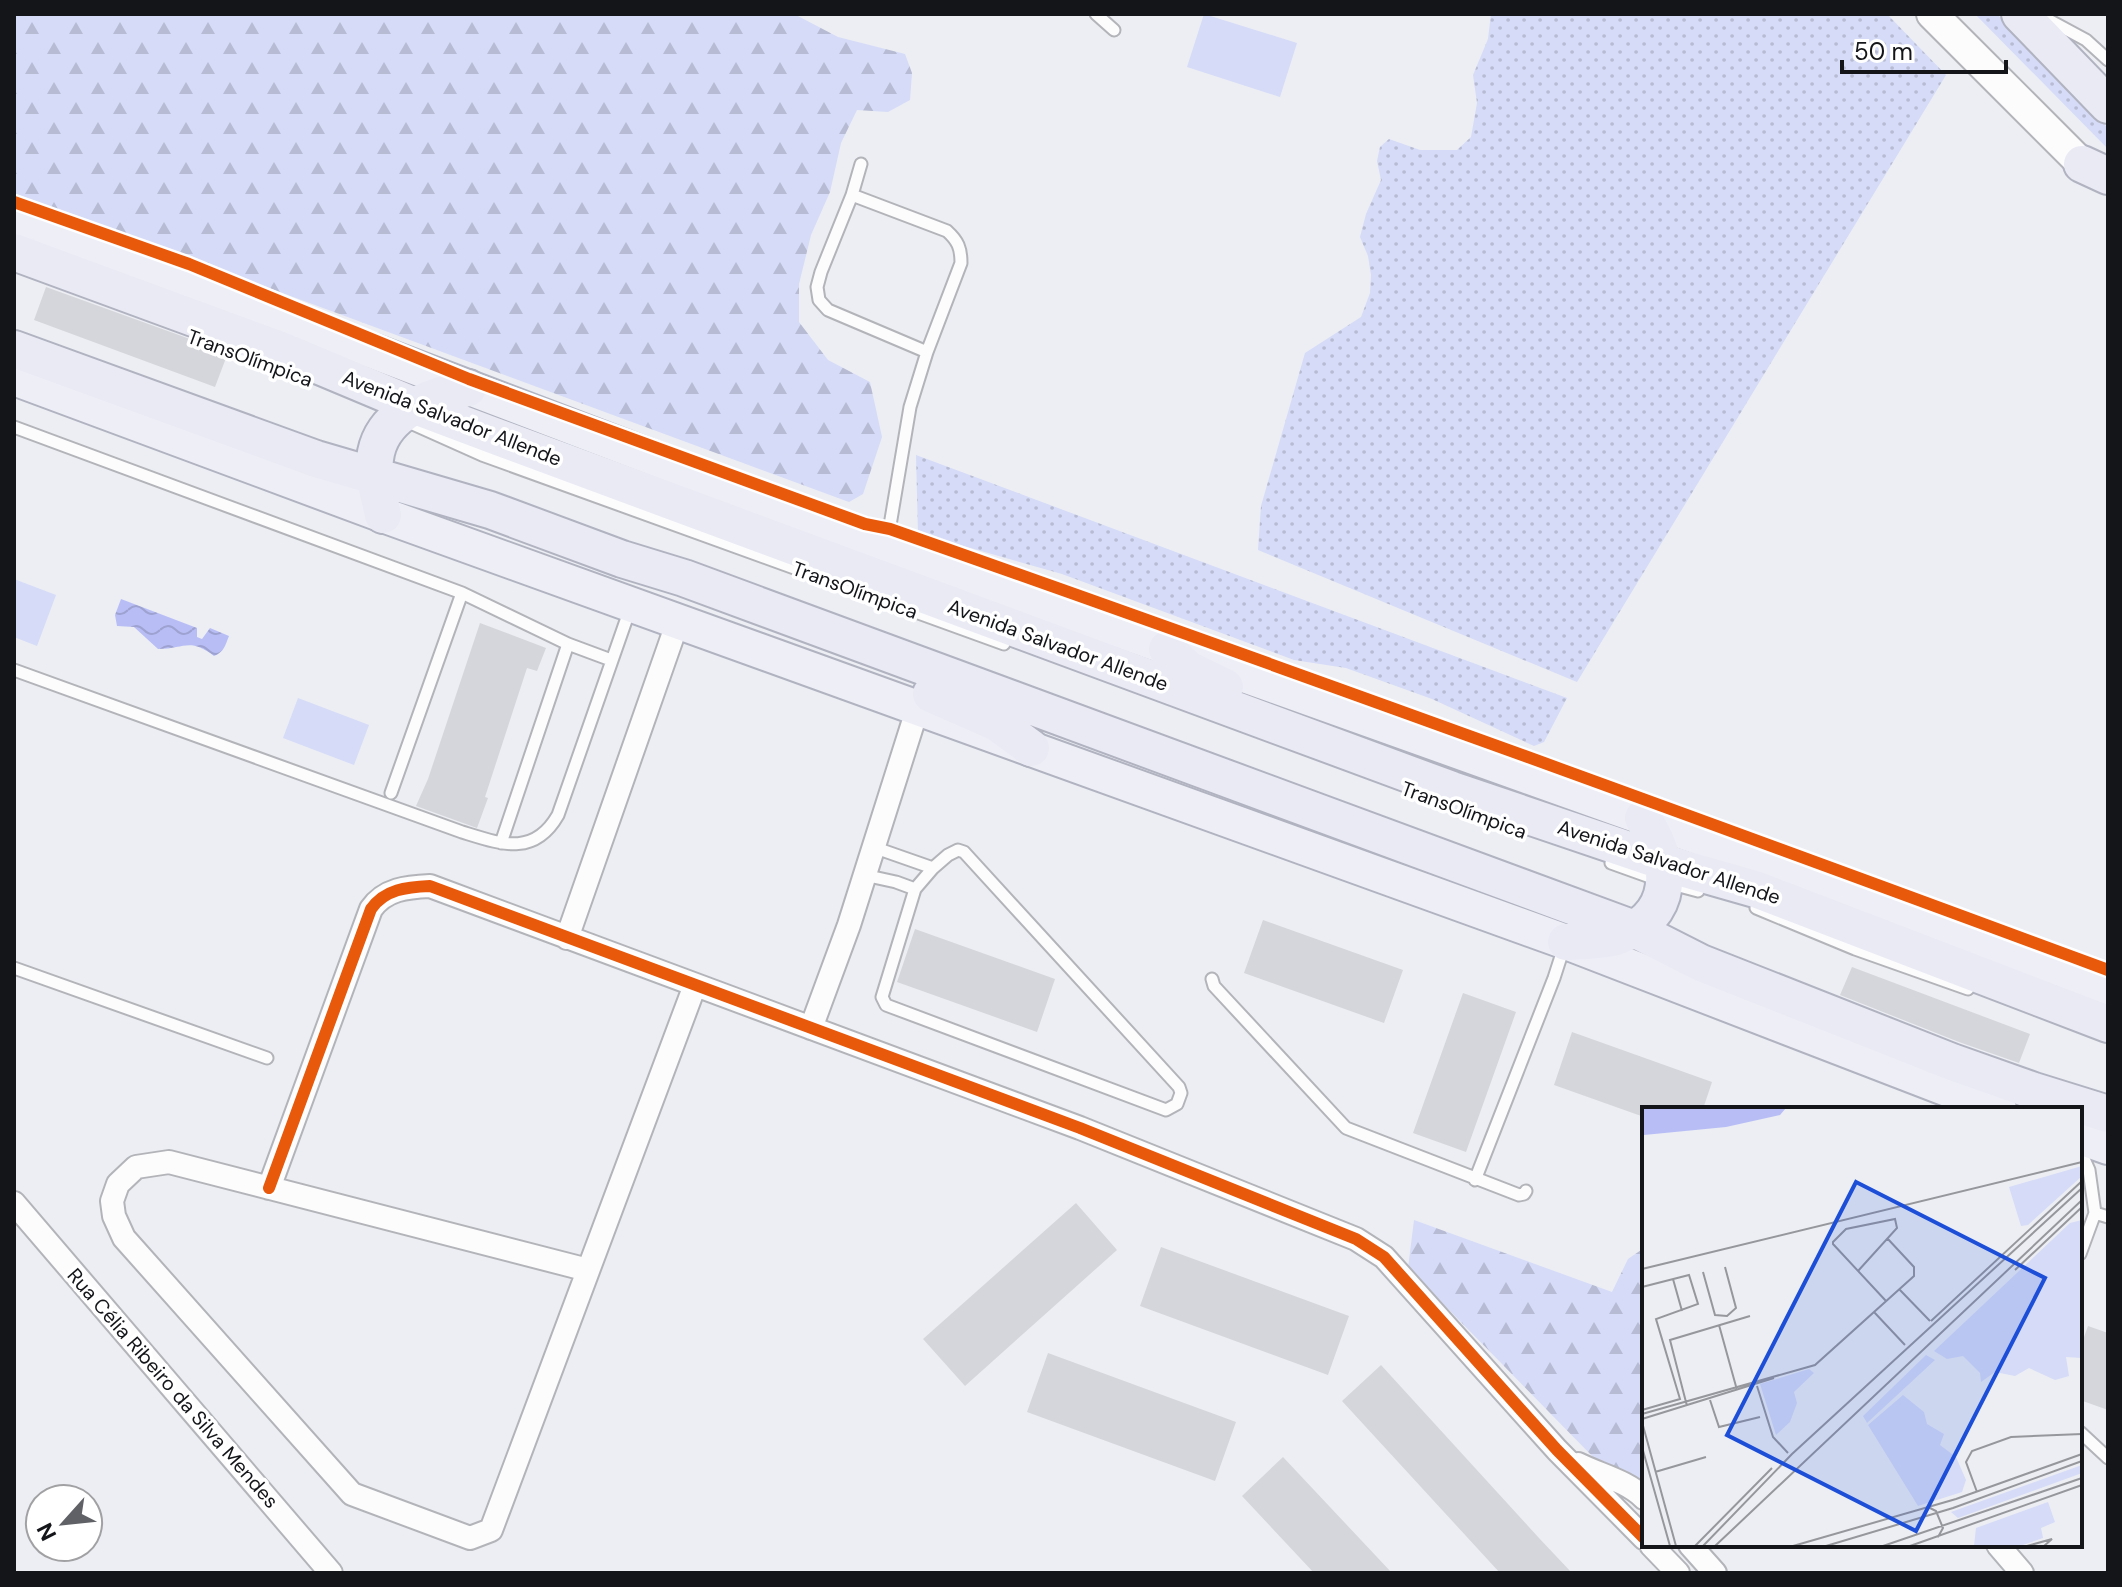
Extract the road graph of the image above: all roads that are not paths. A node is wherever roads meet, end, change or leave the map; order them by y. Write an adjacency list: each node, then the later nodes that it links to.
1 (1096, 14): 4 (lane)
2 (1932, 14): 9 (main road)
3 (2036, 16): 5 (lane); 6 (lane); 7 (highway)
4 (1114, 30)
5 (2077, 51)
6 (2108, 60)
7 (2108, 105)
8 (861, 164): 11 (lane)
9 (2095, 170): 10 (main road)
10 (2108, 192)
11 (852, 195): 16 (lane); 16 (lane)
12 (14, 222): 19 (main road, Avenida Salvador Allende)
13 (14, 252): 20 (highway, Avenida Salvador Allende)
14 (180, 332): 18 (lane, TransOlímpica)
15 (14, 349): 22 (highway)
16 (927, 352): 24 (lane)
17 (14, 378): 23 (main road)
18 (309, 380)
19 (468, 388): 20 (highway); 24 (main road, Avenida Salvador Allende)
20 (398, 411): 22 (highway); 31 (lane, TransOlímpica); 38 (highway, Avenida Salvador Allende)
21 (14, 427): 26 (lane)
22 (375, 464): 23 (highway); 25 (highway)
23 (383, 515): 27 (main road)
24 (886, 547): 32 (main road, Avenida Salvador Allende)
25 (684, 578): 37 (highway); 50 (highway)
26 (462, 593): 30 (lane); 39 (lane)
27 (632, 604): 28 (main road); 33 (lane)
28 (678, 621): 36 (main road); 51 (street)
29 (850, 626): 34 (lane, TransOlímpica)
30 (568, 644): 33 (lane); 41 (lane)
31 (1021, 649)
32 (1167, 649): 38 (highway); 40 (main road, Avenida Salvador Allende)
33 (611, 660): 41 (lane)
34 (952, 664)
35 (14, 670): 41 (lane)
36 (918, 707): 37 (main road); 42 (street)
37 (1031, 748): 52 (main road)
38 (1452, 790): 45 (highway, Avenida Salvador Allende)
39 (391, 793)
40 (1643, 818): 45 (highway); 56 (main road, Avenida Salvador Allende)
41 (501, 843)
42 (873, 847): 44 (lane); 46 (street)
43 (1604, 860): 45 (lane)
44 (933, 868): 47 (lane); 47 (lane)
45 (1663, 872): 48 (lane); 50 (highway); 58 (highway, Avenida Salvador Allende)
46 (864, 875): 47 (lane); 59 (street)
47 (915, 889)
48 (1716, 895)
49 (1748, 905): 57 (lane)
50 (1645, 922): 52 (highway); 62 (highway)
51 (567, 938): 55 (street); 67 (street)
52 (1566, 942): 61 (main road); 66 (lane)
53 (14, 968): 60 (lane)
54 (1212, 979): 66 (lane)
55 (695, 985): 59 (street); 73 (street)
56 (2108, 991)
57 (1985, 996)
58 (2108, 1024)
59 (811, 1028): 75 (street)
60 (267, 1058)
61 (1994, 1107)
62 (2108, 1114)
63 (2082, 1138): 64 (main road)
64 (2108, 1147)
65 (2082, 1154): 70 (lane)
66 (1475, 1180): 68 (lane)
67 (269, 1188): 73 (street); 73 (street)
68 (1526, 1191)
69 (14, 1203): 82 (street, Rua Célia Ribeiro da Silva Mendes)
70 (2095, 1213): 71 (lane); 72 (lane)
71 (2108, 1217)
72 (2082, 1249)
73 (588, 1270)
74 (2082, 1434): 76 (lane)
75 (1557, 1450): 77 (street); 78 (street)
76 (2108, 1458)
77 (1642, 1496)
78 (1642, 1536)
79 (1653, 1547): 83 (street)
80 (2000, 1547): 86 (street)
81 (1699, 1548): 84 (street); 85 (street)
82 (331, 1573)
83 (1678, 1573)
84 (1685, 1573)
85 (1715, 1573)
86 (2022, 1573)

